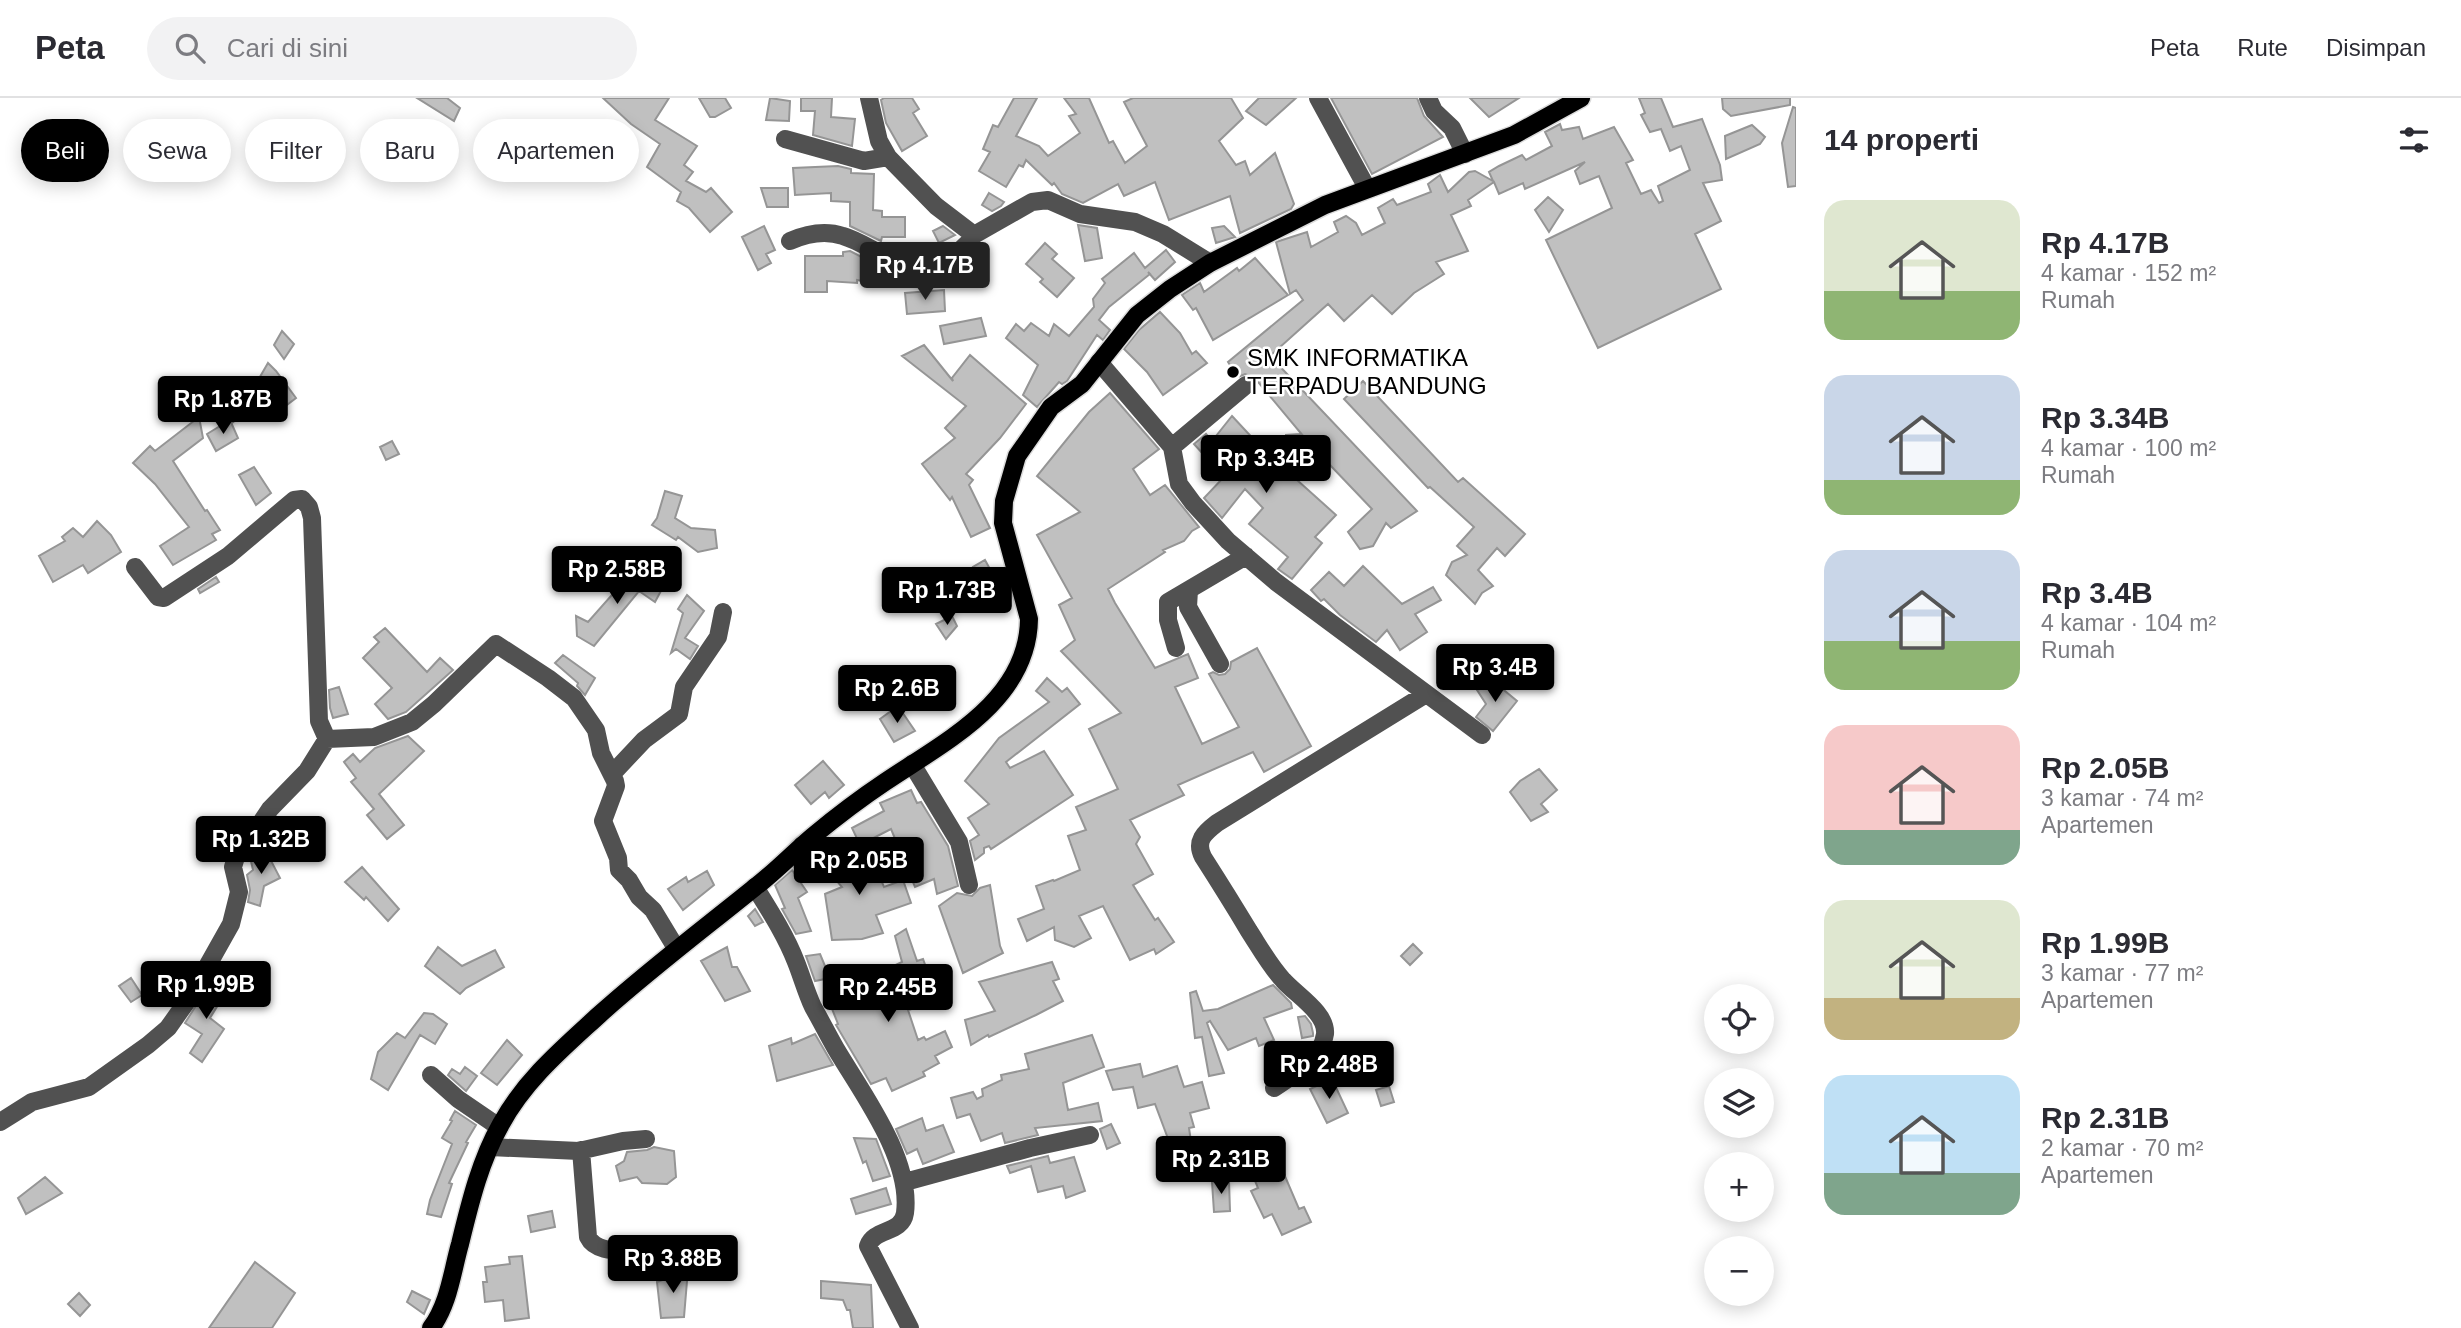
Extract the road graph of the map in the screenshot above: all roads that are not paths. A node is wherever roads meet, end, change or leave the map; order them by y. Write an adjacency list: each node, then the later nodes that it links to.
1 (869, 98): 7 (street)
2 (1318, 98): 8 (street)
3 (1428, 98): 6 (street)
4 (1578, 99): 6 (main road)
5 (785, 139): 7 (street)
6 (1465, 154): 8 (main road)
7 (888, 157): 9 (street)
8 (1367, 188): 11 (main road)
9 (974, 235): 10 (street); 11 (street)
10 (790, 241)
11 (1210, 263): 12 (main road)
12 (1099, 362): 14 (street); 24 (main road)
13 (1246, 385): 14 (street)
14 (1172, 447): 15 (street)
15 (1246, 556): 17 (street); 21 (street)
16 (135, 567): 23 (street)
17 (1189, 590): 19 (street); 20 (street)
18 (723, 612): 25 (street)
19 (1176, 648)
20 (1220, 664)
21 (1426, 694): 22 (street); 30 (street)
22 (1482, 735)
23 (327, 739): 25 (street); 31 (street)
24 (912, 764): 26 (street); 27 (main road)
25 (612, 774): 28 (street)
26 (969, 885)
27 (755, 887): 28 (main road); 37 (street)
28 (676, 948): 32 (main road)
29 (431, 1075): 32 (street)
30 (1274, 1088)
31 (0, 1122)
32 (499, 1127): 35 (main road)
33 (1090, 1135): 37 (street)
34 (646, 1139): 36 (street)
35 (490, 1147): 36 (street); 39 (main road)
36 (581, 1150): 38 (street)
37 (905, 1182): 40 (street)
38 (667, 1263)
39 (431, 1328)
40 (910, 1328)

